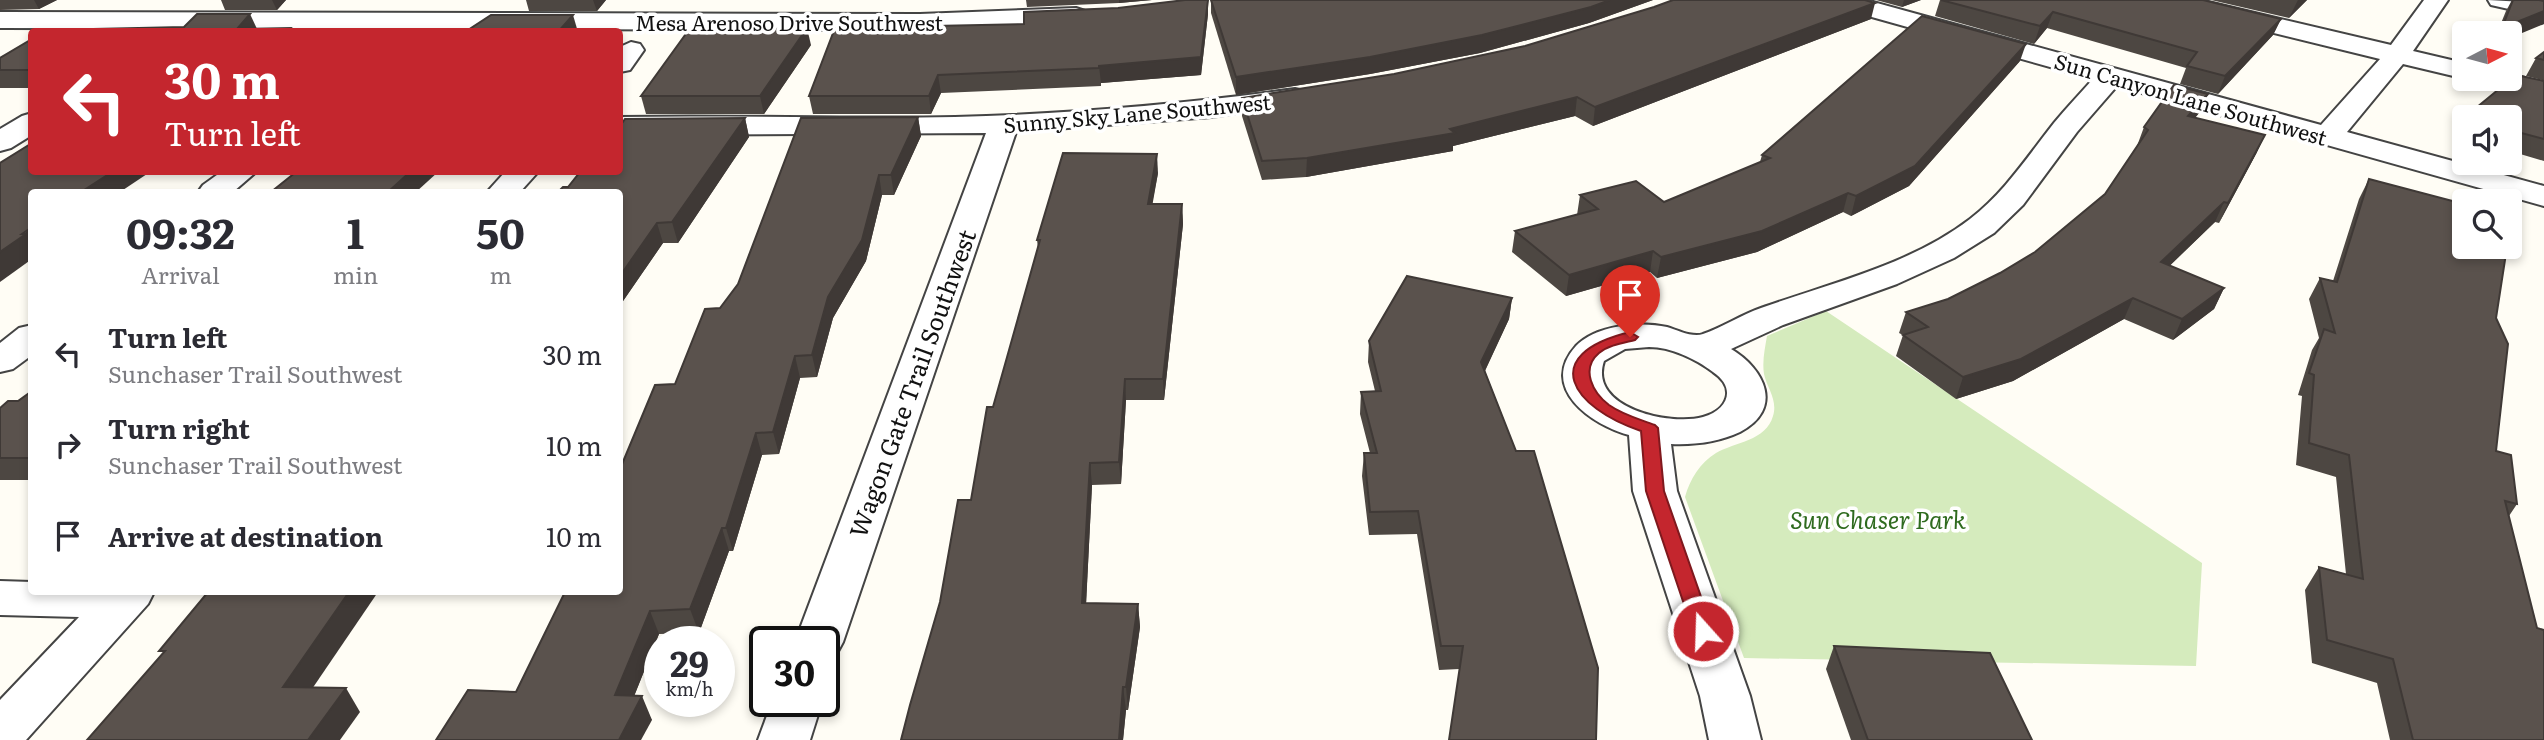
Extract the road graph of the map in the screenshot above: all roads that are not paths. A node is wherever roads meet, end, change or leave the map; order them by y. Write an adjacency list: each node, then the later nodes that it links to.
1 (461, 0): 9 (street)
2 (1838, 0): 12 (street, Sun Canyon Lane Southwest)
3 (2169, 0): 10 (street)
4 (2436, 0): 10 (street)
5 (2500, 0): 6 (street)
6 (2544, 10)
7 (1105, 15): 9 (street, Mesa Arenoso Drive Southwest)
8 (0, 20): 9 (street, Mesa Arenoso Drive Southwest)
9 (426, 26)
10 (2397, 55): 11 (street); 21 (street)
11 (2452, 68)
12 (2110, 76): 21 (street, Sun Canyon Lane Southwest); 29 (street)
13 (2522, 86): 14 (street)
14 (2544, 91)
15 (1318, 94): 19 (street, Sunny Sky Lane Southwest)
16 (0, 122): 17 (street)
17 (28, 122)
18 (28, 124): 22 (street)
19 (1004, 124): 20 (street, Sunny Sky Lane Southwest); 34 (street, Wagon Gate Trail Southwest)
20 (623, 126)
21 (2327, 137): 27 (street, Sun Canyon Lane Southwest)
22 (0, 142)
23 (236, 175): 25 (street)
24 (519, 175): 26 (street)
25 (218, 189)
26 (506, 189)
27 (2544, 196)
28 (28, 339): 30 (street)
29 (1703, 348): 31 (street); 31 (street)
30 (0, 361)
31 (1649, 428): 38 (street)
32 (127, 596): 33 (street); 36 (street)
33 (0, 598)
34 (825, 626)
35 (792, 717): 37 (street)
36 (0, 734)
37 (784, 740)
38 (1735, 740)

